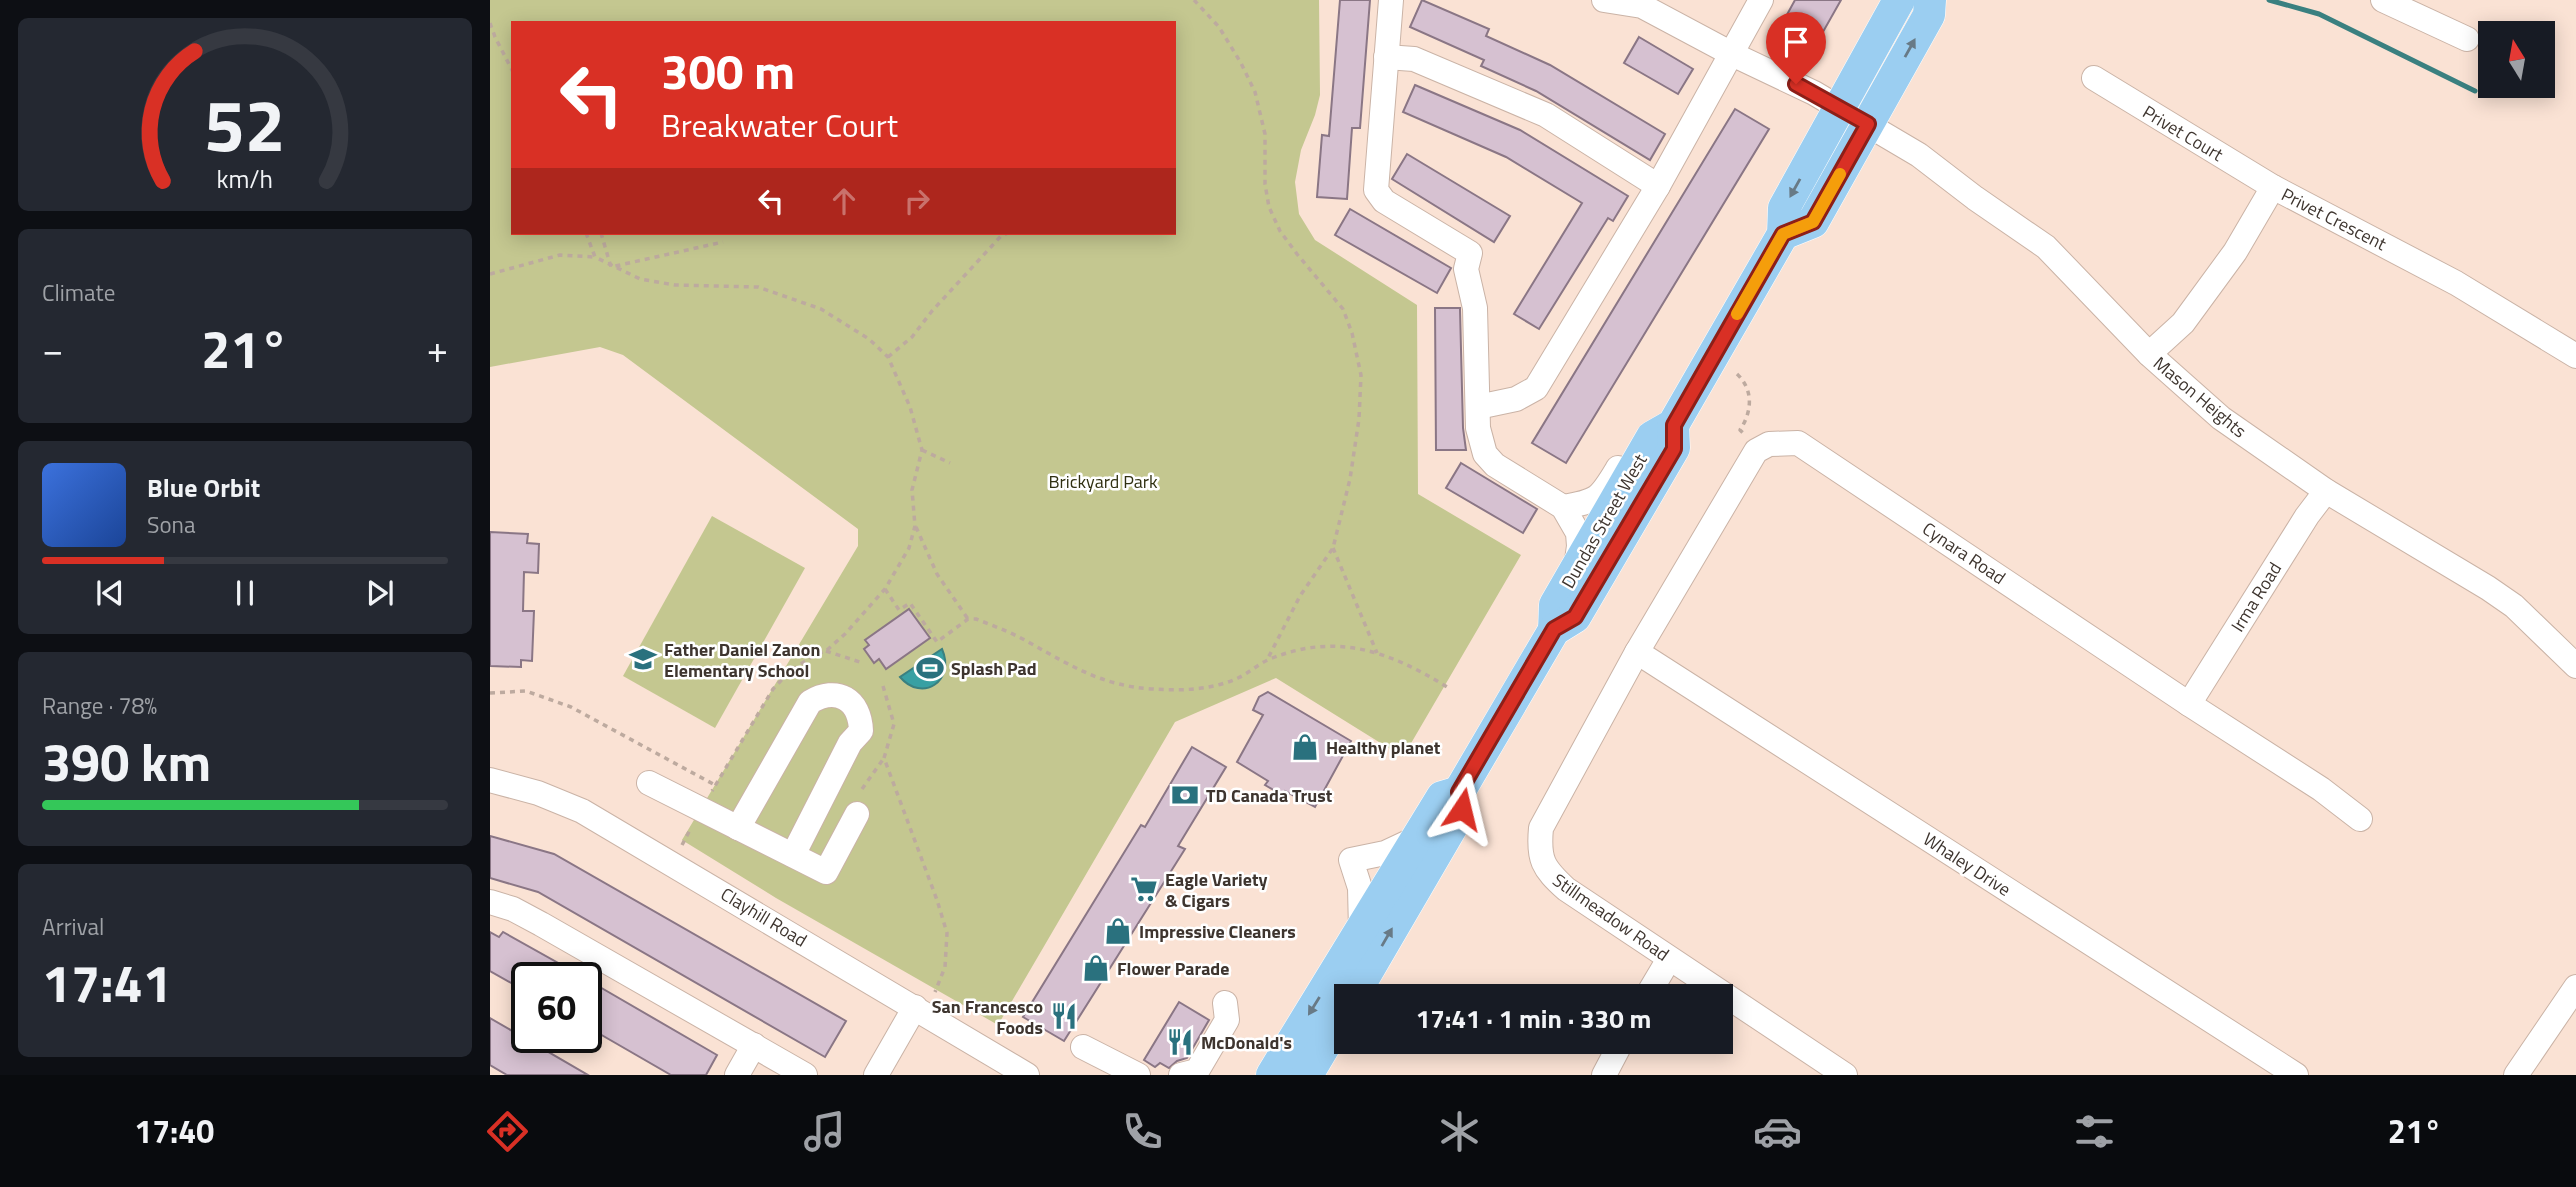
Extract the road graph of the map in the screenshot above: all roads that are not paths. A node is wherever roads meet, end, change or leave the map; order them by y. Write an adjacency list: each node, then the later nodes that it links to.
1 (1391, 0): 9 (street)
2 (1604, 0): 8 (street, Mason Heights)
3 (1761, 0): 8 (street)
4 (1899, 0): 11 (main road, Dundas Street West)
5 (1930, 0): 12 (main road, one-way to 5)
6 (2384, 0): 7 (street)
7 (2466, 39)
8 (1732, 54): 11 (street, Mason Heights); 13 (street)
9 (1386, 57): 13 (street); 18 (street)
10 (2094, 78): 14 (street, Privet Court)
11 (1839, 108): 12 (street, Mason Heights); 15 (main road, Dundas Street West, one-way to 15)
12 (1868, 124): 15 (main road); 16 (street, Mason Heights)
13 (1658, 186): 18 (street)
14 (2273, 187): 16 (street, Privet Crescent); 17 (street, Privet Crescent)
15 (1783, 234): 19 (main road, Dundas Street West)
16 (2149, 354): 20 (street, Mason Heights)
17 (2576, 356)
18 (1478, 407): 21 (street)
19 (1663, 431): 21 (street); 22 (main road, Dundas Street West); 23 (main road, Dundas Street West)
20 (2326, 491): 25 (street, Mason Heights); 26 (street, Irma Road)
21 (1563, 507): 22 (street)
22 (1575, 570): 23 (main road, Dundas Street West)
23 (1554, 629): 29 (main road, Dundas Street West)
24 (1637, 652): 26 (street, Cynara Road); 37 (street, Stillmeadow Road); 57 (street, Whaley Drive)
25 (2571, 652)
26 (2189, 704): 31 (street, Cynara Road)
27 (490, 780): 42 (street, Clayhill Road)
28 (649, 783): 32 (street)
29 (1459, 792): 33 (main road, Dundas Street West); 38 (main road, Dundas Street West, one-way to 29)
30 (857, 814): 34 (street)
31 (2360, 819)
32 (738, 828): 34 (street); 34 (street)
33 (1417, 838): 36 (main road, Dundas Street West); 36 (street)
34 (793, 856)
35 (490, 902): 44 (street)
36 (1361, 930): 53 (main road, Dundas Street West, one-way to 53)
37 (1669, 958): 39 (street); 56 (street, Stillmeadow Road)
38 (1360, 984)
39 (1654, 984)
40 (2576, 987): 58 (street)
41 (1225, 1003): 52 (street)
42 (915, 1007): 49 (street); 50 (street, Clayhill Road)
43 (1334, 1029): 54 (main road)
44 (754, 1045): 47 (street); 48 (street)
45 (1083, 1047): 51 (street)
46 (1615, 1054): 55 (street)
47 (737, 1075)
48 (805, 1075)
49 (876, 1075)
50 (1027, 1075)
51 (1138, 1075)
52 (1181, 1075)
53 (1272, 1075)
54 (1307, 1075)
55 (1604, 1075)
56 (1844, 1075)
57 (2296, 1075)
58 (2516, 1075)

